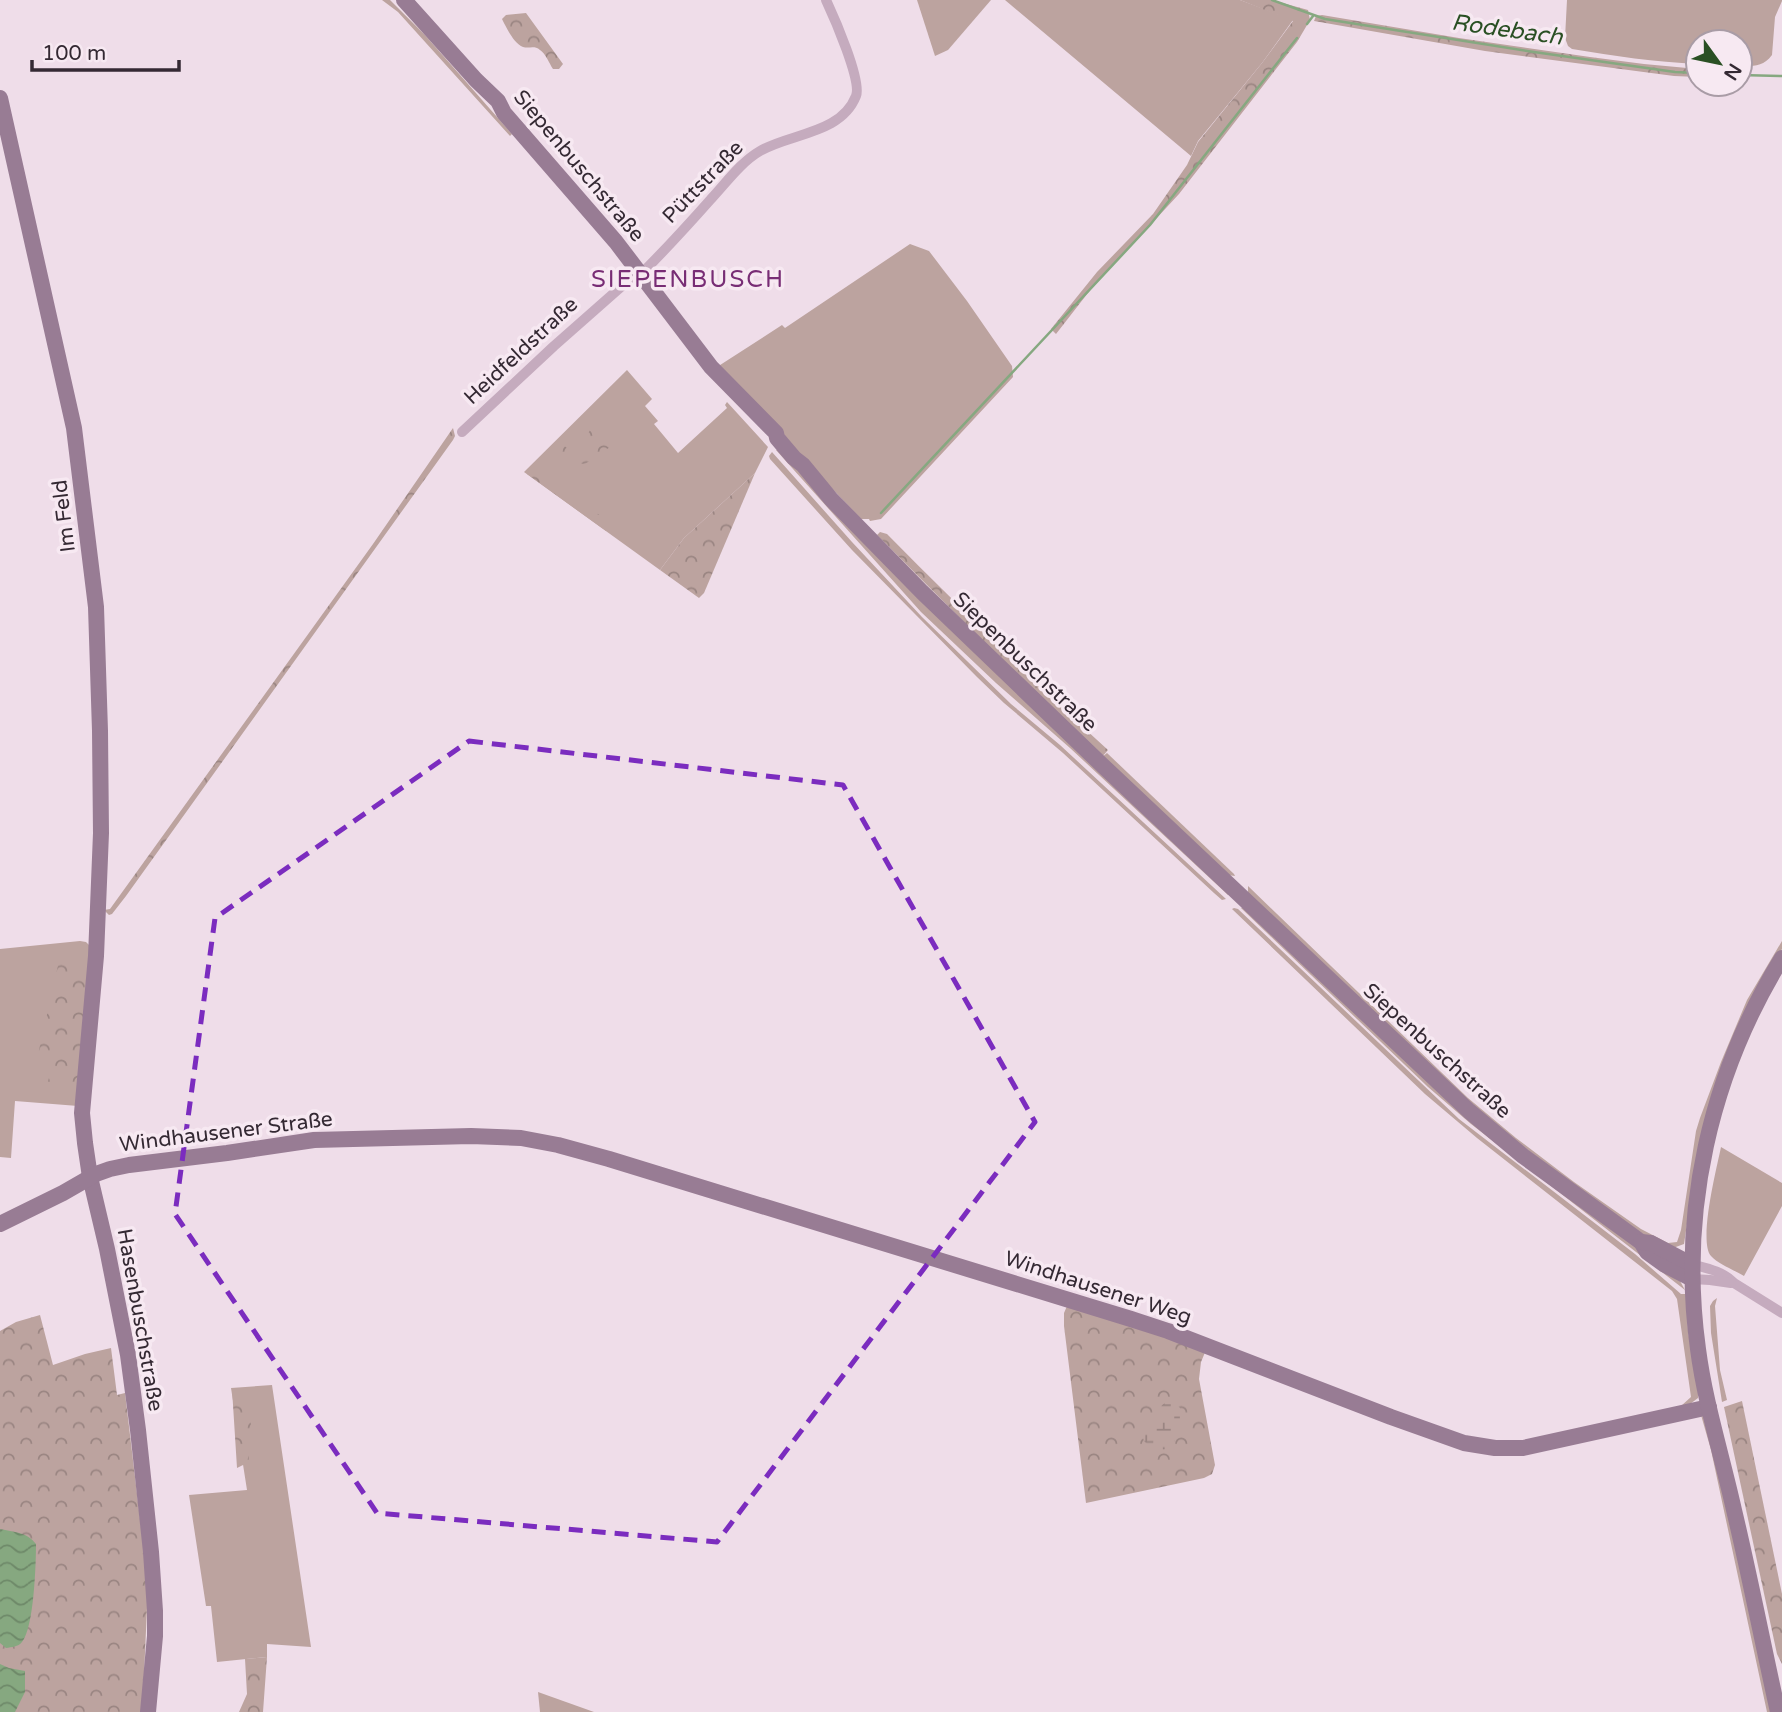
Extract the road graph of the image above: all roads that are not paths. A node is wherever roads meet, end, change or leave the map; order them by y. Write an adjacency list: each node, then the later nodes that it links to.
1 (404, 0): 4 (street, Siepenbuschstraße)
2 (826, 0): 4 (street, Püttstraße)
3 (0, 98): 6 (street, Im Feld)
4 (640, 273): 5 (street, Heidfeldstraße); 11 (street, Siepenbuschstraße)
5 (462, 432)
6 (97, 937): 9 (street, Hasenbuschstraße)
7 (1782, 957): 11 (street)
8 (471, 1136): 9 (street, Windhausener Straße); 13 (street, Windhausener Weg)
9 (90, 1177): 10 (street, Windhausener Straße); 14 (street, Hasenbuschstraße)
10 (0, 1224)
11 (1692, 1272): 12 (street); 13 (street)
12 (1782, 1313)
13 (1709, 1407): 15 (street)
14 (148, 1712)
15 (1778, 1712)

